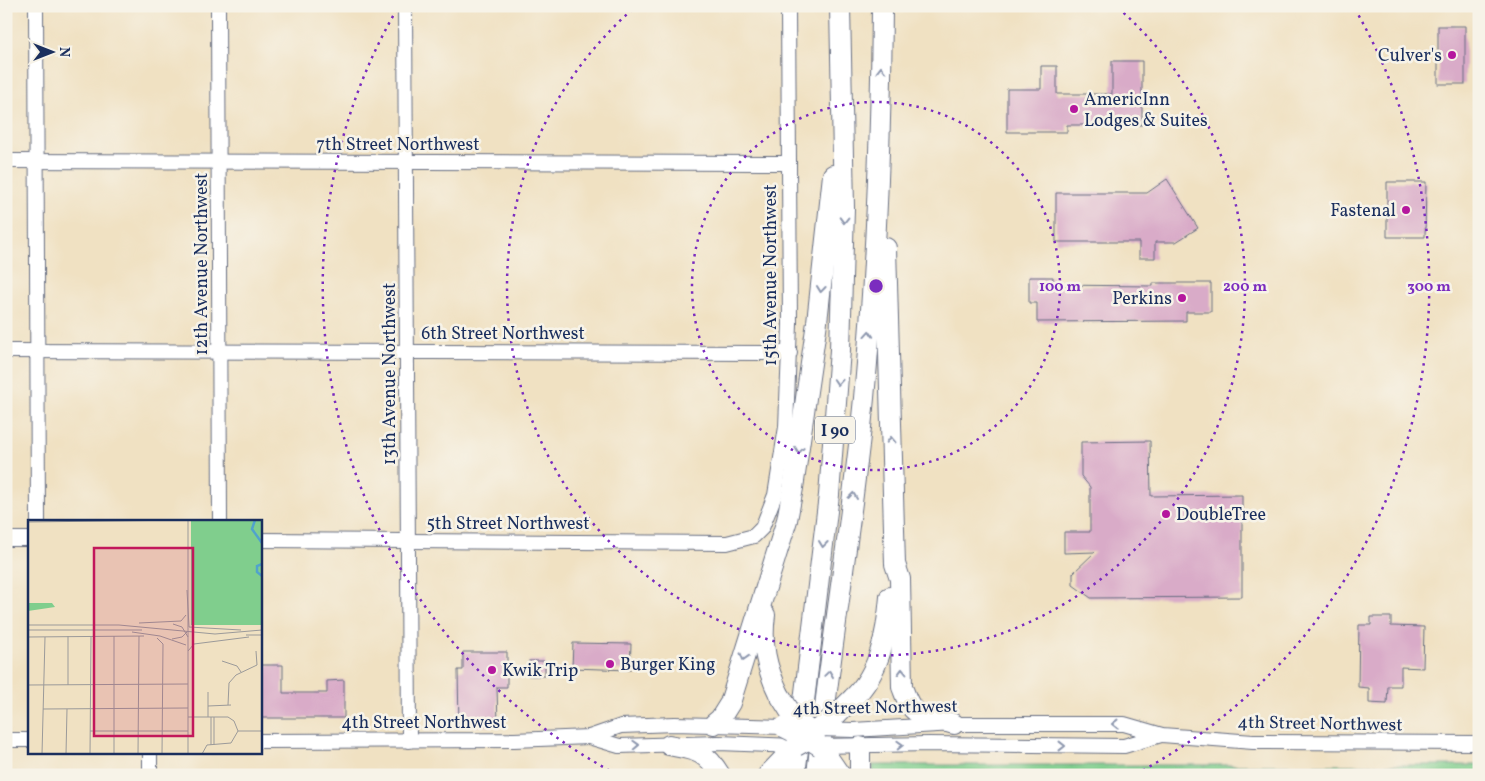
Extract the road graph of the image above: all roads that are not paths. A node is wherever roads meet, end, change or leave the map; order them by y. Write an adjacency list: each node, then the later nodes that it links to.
1 (36, 6): 10 (street)
2 (218, 6): 11 (street, 12th Avenue Northwest)
3 (405, 6): 12 (street, 13th Avenue Northwest)
4 (788, 6): 13 (street, 15th Avenue Northwest)
5 (840, 6): 7 (highway, I 90)
6 (882, 6): 8 (highway, I 90, one-way to 6)
7 (842, 84): 26 (highway, one-way to 26); 43 (highway, I 90, one-way to 43)
8 (881, 118): 27 (highway, one-way to 8); 44 (highway, I 90, one-way to 8)
9 (6, 161): 10 (street, 7th Street Northwest)
10 (36, 161): 11 (street, 7th Street Northwest); 15 (street)
11 (219, 162): 12 (street, 7th Street Northwest); 16 (street, 12th Avenue Northwest)
12 (406, 162): 13 (street, 7th Street Northwest); 17 (street, 13th Avenue Northwest)
13 (789, 163): 18 (street, 15th Avenue Northwest)
14 (6, 351): 15 (street, 6th Street Northwest)
15 (37, 351): 16 (street, 6th Street Northwest); 19 (street)
16 (220, 352): 17 (street, 6th Street Northwest); 20 (street, 12th Avenue Northwest)
17 (408, 352): 18 (street, 6th Street Northwest); 25 (street, 13th Avenue Northwest)
18 (790, 353): 21 (street, 15th Avenue Northwest)
19 (38, 520)
20 (220, 520)
21 (754, 536): 25 (street, 5th Street Northwest)
22 (6, 539): 23 (street)
23 (28, 539)
24 (261, 540): 25 (street, 5th Street Northwest)
25 (408, 542): 36 (street, 13th Avenue Northwest)
26 (775, 557): 28 (highway, one-way to 28); 32 (highway, bridge)
27 (895, 564): 29 (highway, one-way to 27); 32 (highway, bridge)
28 (714, 724): 31 (street, 4th Street Northwest); 32 (street, 4th Street Northwest)
29 (954, 724): 30 (street, 4th Street Northwest, one-way to 29); 32 (street, 4th Street Northwest)
30 (1162, 735): 32 (street, 4th Street Northwest, one-way to 30); 37 (street, 4th Street Northwest)
31 (589, 737): 36 (street, 4th Street Northwest); 38 (street, 4th Street Northwest, one-way to 38)
32 (812, 737): 38 (street, 4th Street Northwest); 42 (highway); 45 (highway); 46 (highway)
33 (6, 740): 34 (street)
34 (28, 740)
35 (261, 741): 36 (street, 4th Street Northwest)
36 (409, 741)
37 (1479, 742)
38 (669, 744): 41 (highway)
39 (150, 754): 40 (street)
40 (150, 775)
41 (720, 775)
42 (768, 775)
43 (795, 775)
44 (817, 775)
45 (840, 775)
46 (860, 775)

